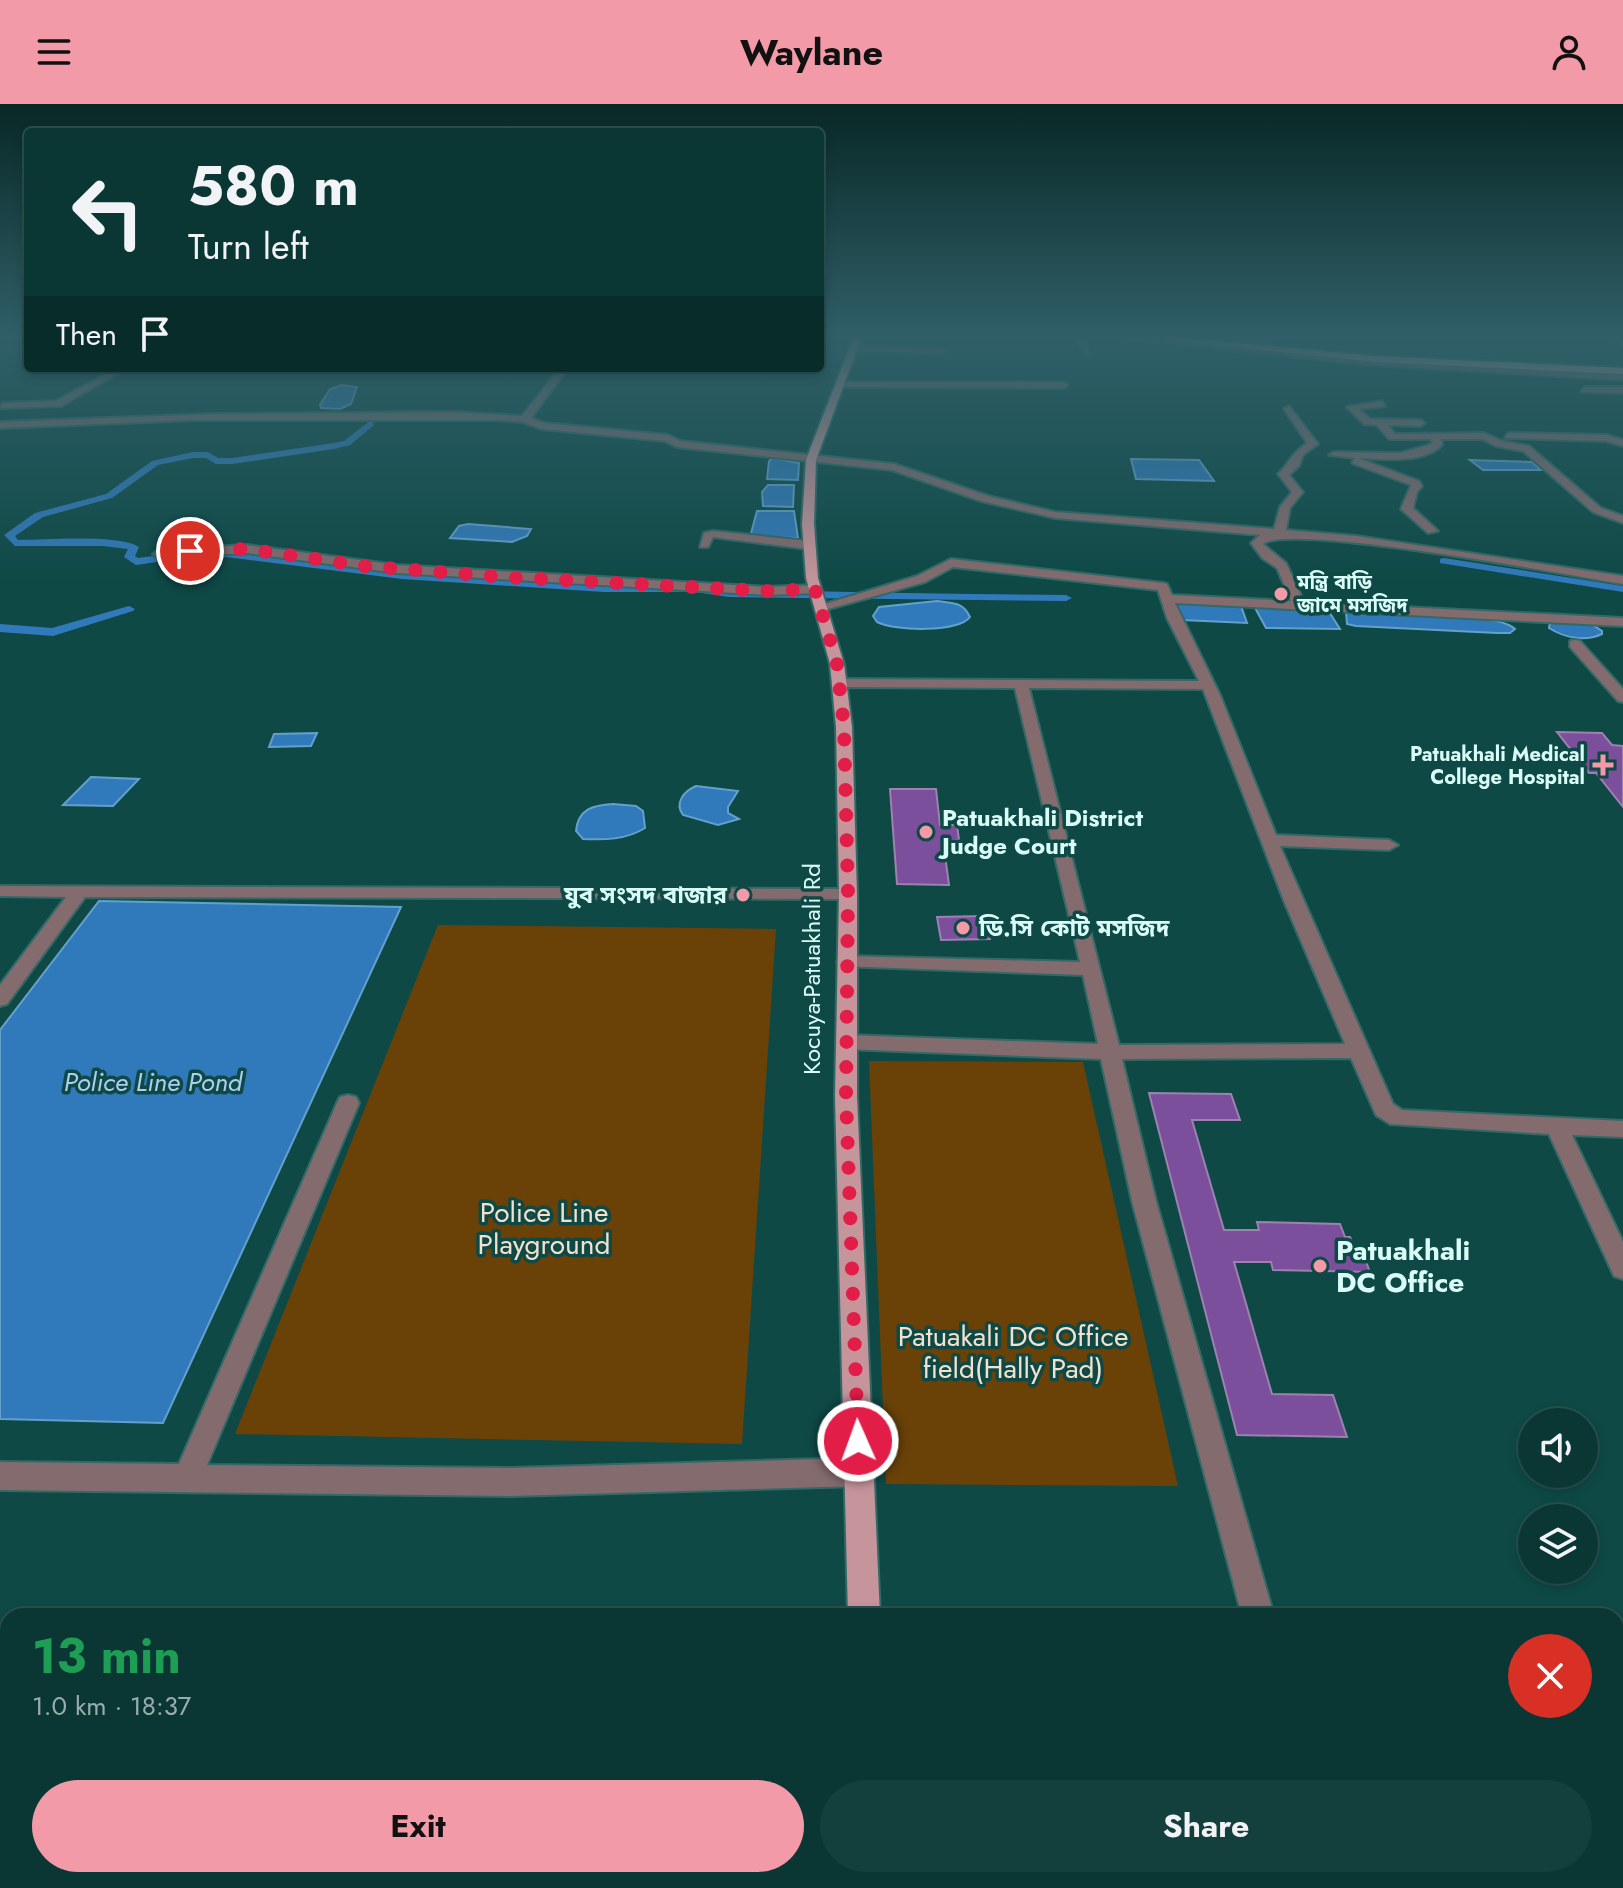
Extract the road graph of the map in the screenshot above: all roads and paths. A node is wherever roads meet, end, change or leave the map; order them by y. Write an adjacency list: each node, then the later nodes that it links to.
1 (117, 419): 8 (street)
2 (525, 419): 15 (street)
3 (826, 419): 15 (main road, Kocuya-Patuakhali Rd)
4 (1296, 419): 11 (street)
5 (1364, 419): 6 (street)
6 (1380, 422): 7 (street); 9 (street)
7 (1420, 423)
8 (0, 425)
9 (1436, 436): 10 (street); 14 (street)
10 (1484, 436): 12 (street); 16 (street)
11 (1313, 444): 14 (street); 18 (street)
12 (1623, 444): 13 (street)
13 (1623, 452)
14 (1334, 455): 17 (street)
15 (811, 460): 18 (street); 20 (main road, Kocuya-Patuakhali Rd)
16 (1623, 520)
17 (1432, 531)
18 (1279, 534): 22 (street); 25 (street)
19 (704, 545): 20 (street)
20 (808, 545): 23 (main road, Kocuya-Patuakhali Rd)
21 (159, 554): 23 (street)
22 (1623, 580)
23 (818, 599): 24 (street); 28 (main road, Kocuya-Patuakhali Rd)
24 (1167, 599): 25 (street); 30 (street)
25 (1299, 605): 26 (street)
26 (1623, 622)
27 (1575, 644): 31 (street)
28 (840, 683): 29 (street); 36 (main road, Kocuya-Patuakhali Rd)
29 (1021, 684): 30 (street); 38 (street)
30 (1205, 685): 32 (street)
31 (1623, 698)
32 (1269, 840): 33 (street); 41 (street)
33 (1389, 845)
34 (0, 891): 35 (street)
35 (80, 891): 36 (street); 39 (street)
36 (848, 894): 37 (main road, Kocuya-Patuakhali Rd)
37 (847, 962): 38 (street); 40 (main road, Kocuya-Patuakhali Rd)
38 (1091, 969): 42 (street)
39 (0, 999)
40 (846, 1042): 42 (street); 47 (main road, Kocuya-Patuakhali Rd)
41 (1358, 1051): 42 (street); 44 (street)
42 (1111, 1052): 51 (street)
43 (348, 1103): 49 (street)
44 (1557, 1126): 45 (street); 46 (street)
45 (1623, 1129)
46 (1623, 1269)
47 (859, 1472): 49 (street); 50 (main road, Kocuya-Patuakhali Rd)
48 (0, 1476): 49 (street)
49 (187, 1478)
50 (864, 1608)
51 (1256, 1608)

